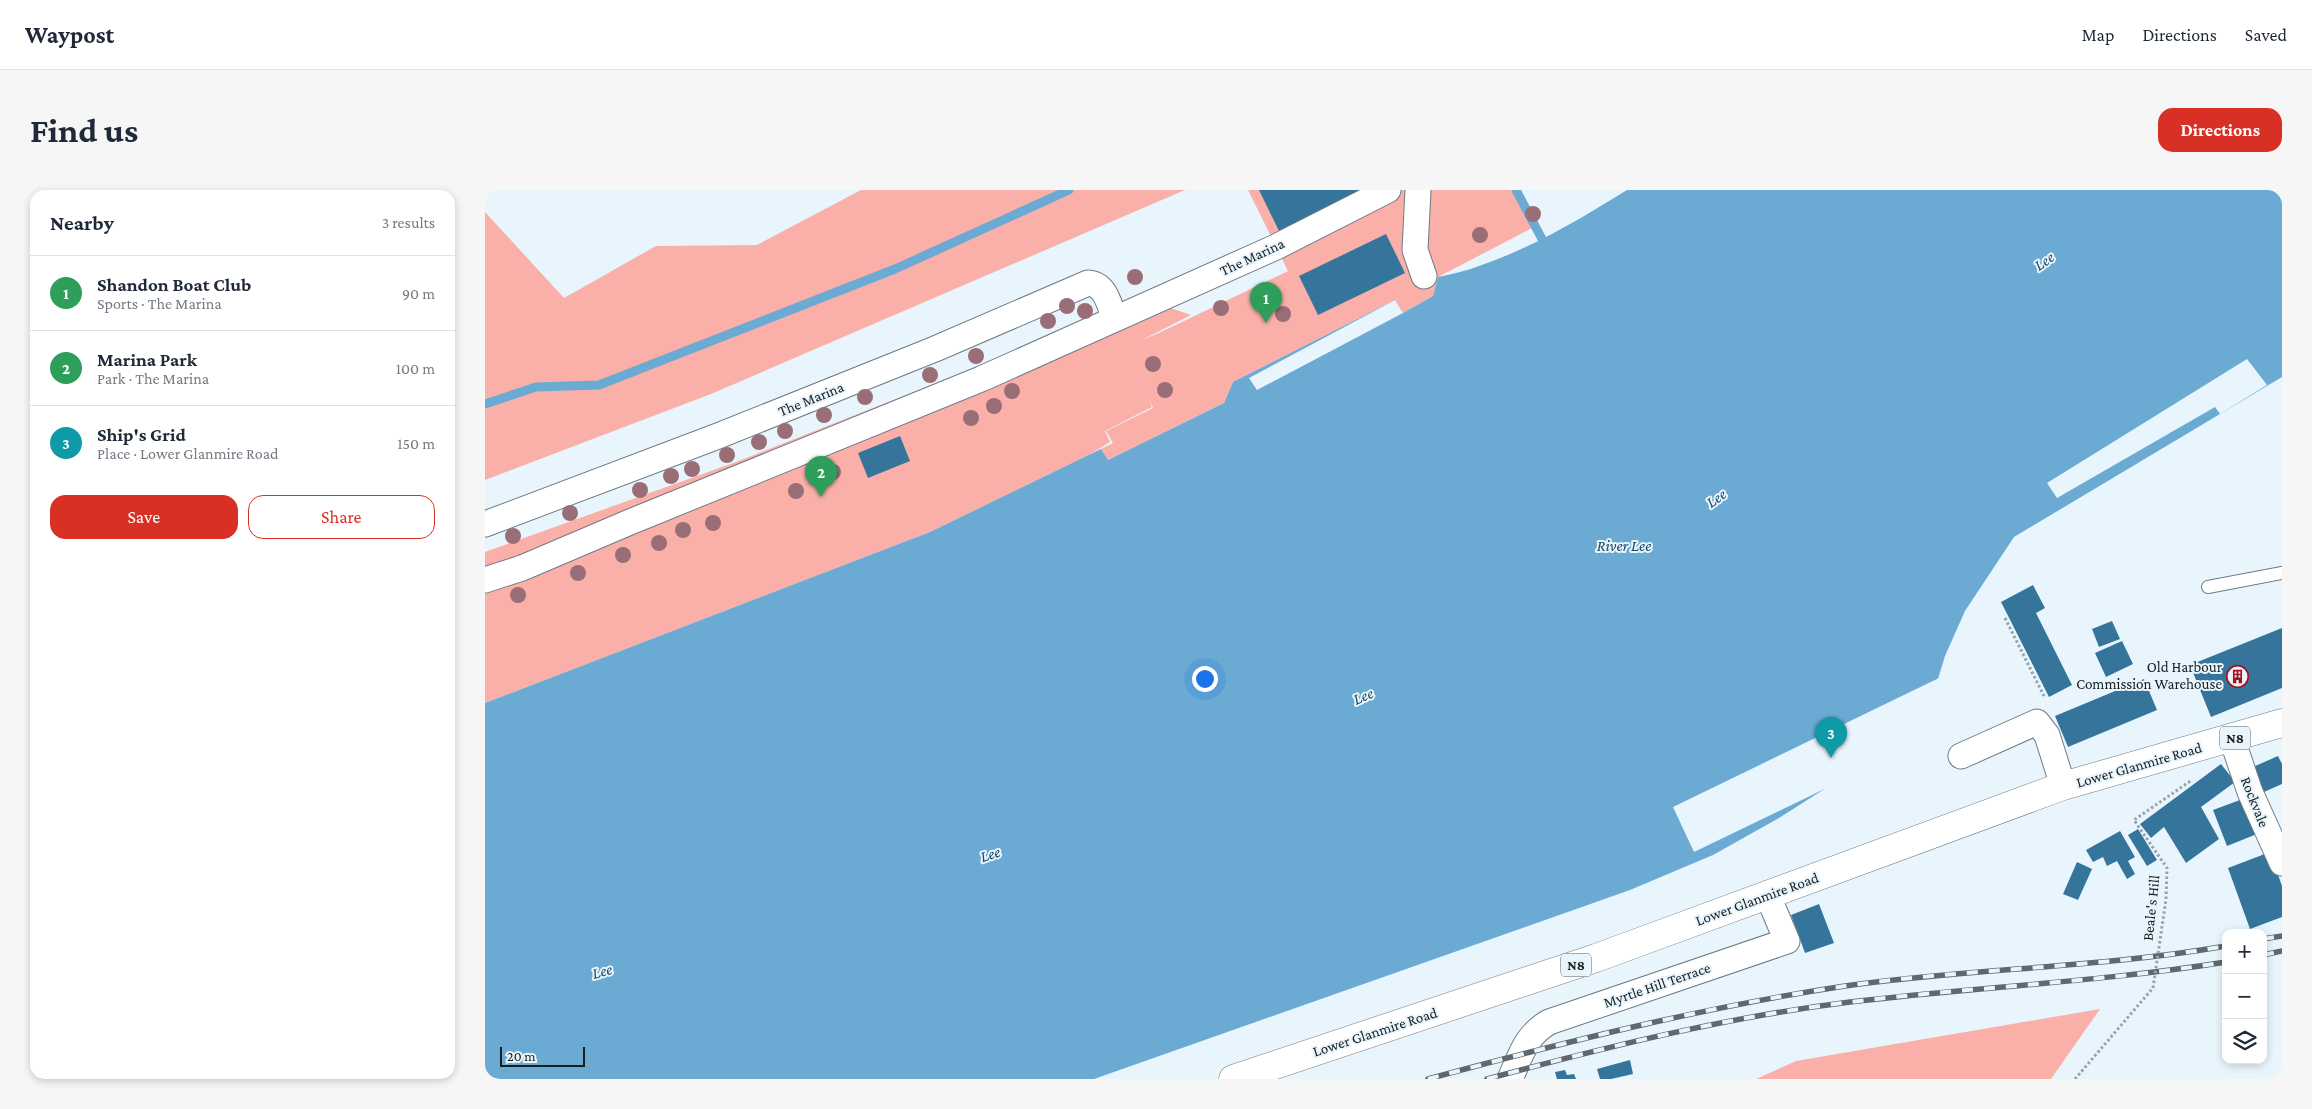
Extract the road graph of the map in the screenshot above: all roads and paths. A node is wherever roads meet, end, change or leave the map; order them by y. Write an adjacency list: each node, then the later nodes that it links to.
1 (1388, 190): 4 (street, The Marina)
2 (1418, 190): 3 (street)
3 (1424, 276)
4 (1115, 319): 5 (street, The Marina); 7 (street, The Marina)
5 (485, 524)
6 (2282, 573): 8 (lane)
7 (485, 580)
8 (2208, 586)
9 (2005, 618): 10 (path)
10 (2037, 722): 13 (street); 15 (street)
11 (2282, 723): 12 (highway, Lower Glanmire Road / N8)
12 (2232, 739): 15 (highway, Lower Glanmire Road / N8); 16 (street, Rockvale)
13 (1961, 756)
14 (2199, 775): 20 (path, Beale's Hill, bridge)
15 (2063, 786): 17 (highway, Lower Glanmire Road / N8)
16 (2282, 863)
17 (1768, 896): 18 (highway, Lower Glanmire Road / N8); 19 (street, Myrtle Hill Terrace)
18 (1233, 1079)
19 (1510, 1079)
20 (2075, 1079)

